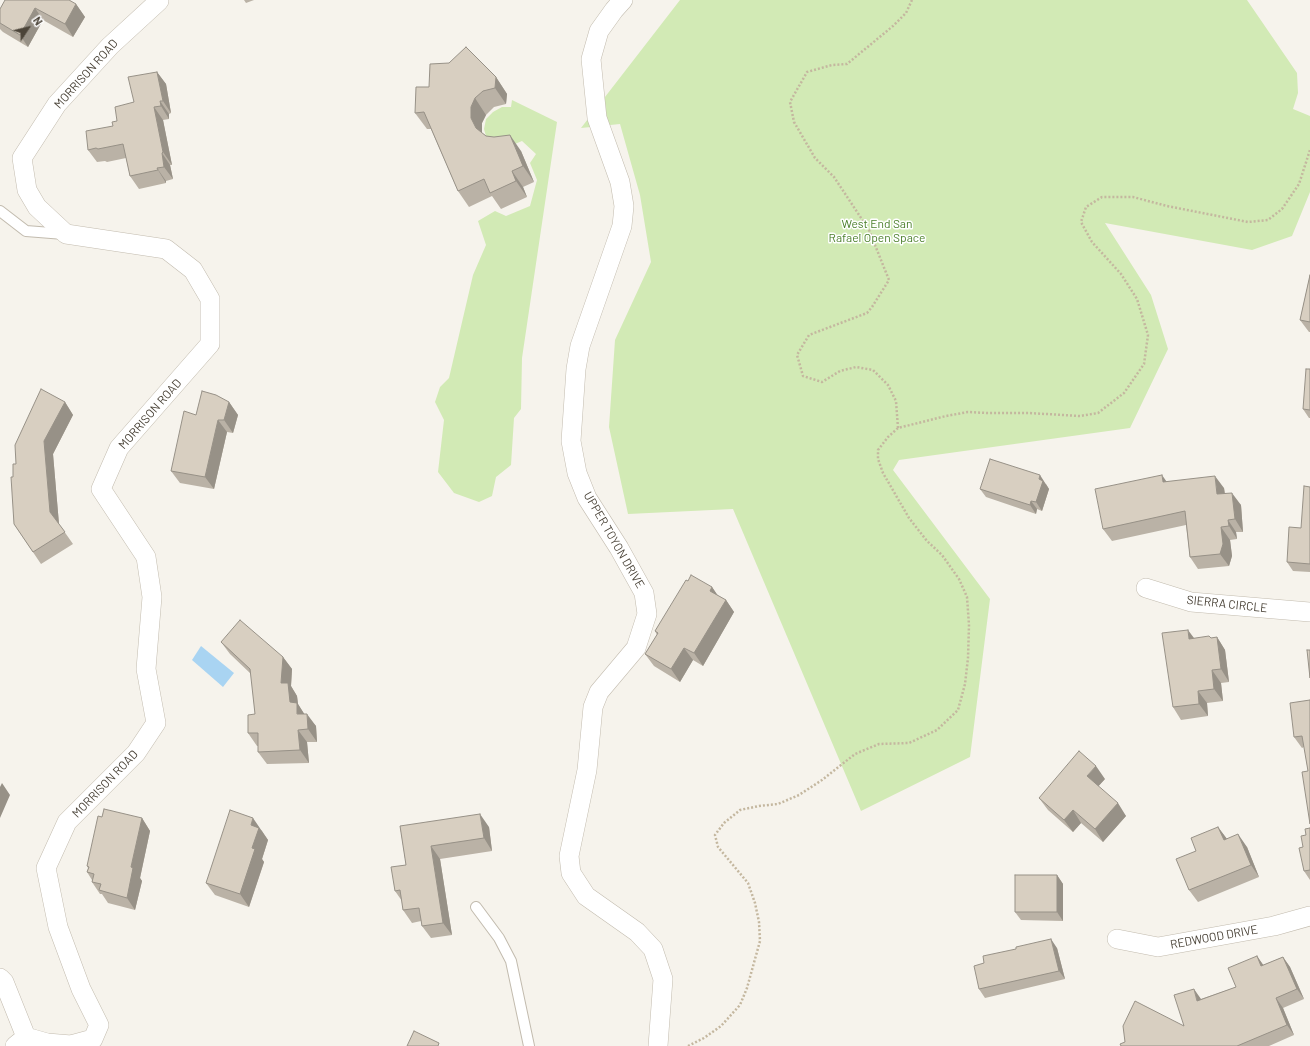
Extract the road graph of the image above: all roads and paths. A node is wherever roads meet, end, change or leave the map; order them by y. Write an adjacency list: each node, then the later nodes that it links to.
1 (623, 0): 16 (street, UPPER TOYON DRIVE)
2 (912, 0): 7 (path)
3 (159, 1): 6 (street, MORRISON ROAD)
4 (1310, 150): 7 (path)
5 (0, 210): 6 (lane)
6 (66, 234): 14 (street, MORRISON ROAD)
7 (898, 428): 17 (path)
8 (1146, 588): 9 (street, SIERRA CIRCLE)
9 (1310, 612)
10 (476, 907): 15 (lane)
11 (1310, 916): 12 (street, REDWOOD DRIVE)
12 (1116, 939)
13 (0, 978): 14 (street)
14 (20, 1041)
15 (529, 1046)
16 (658, 1046)
17 (688, 1046)

